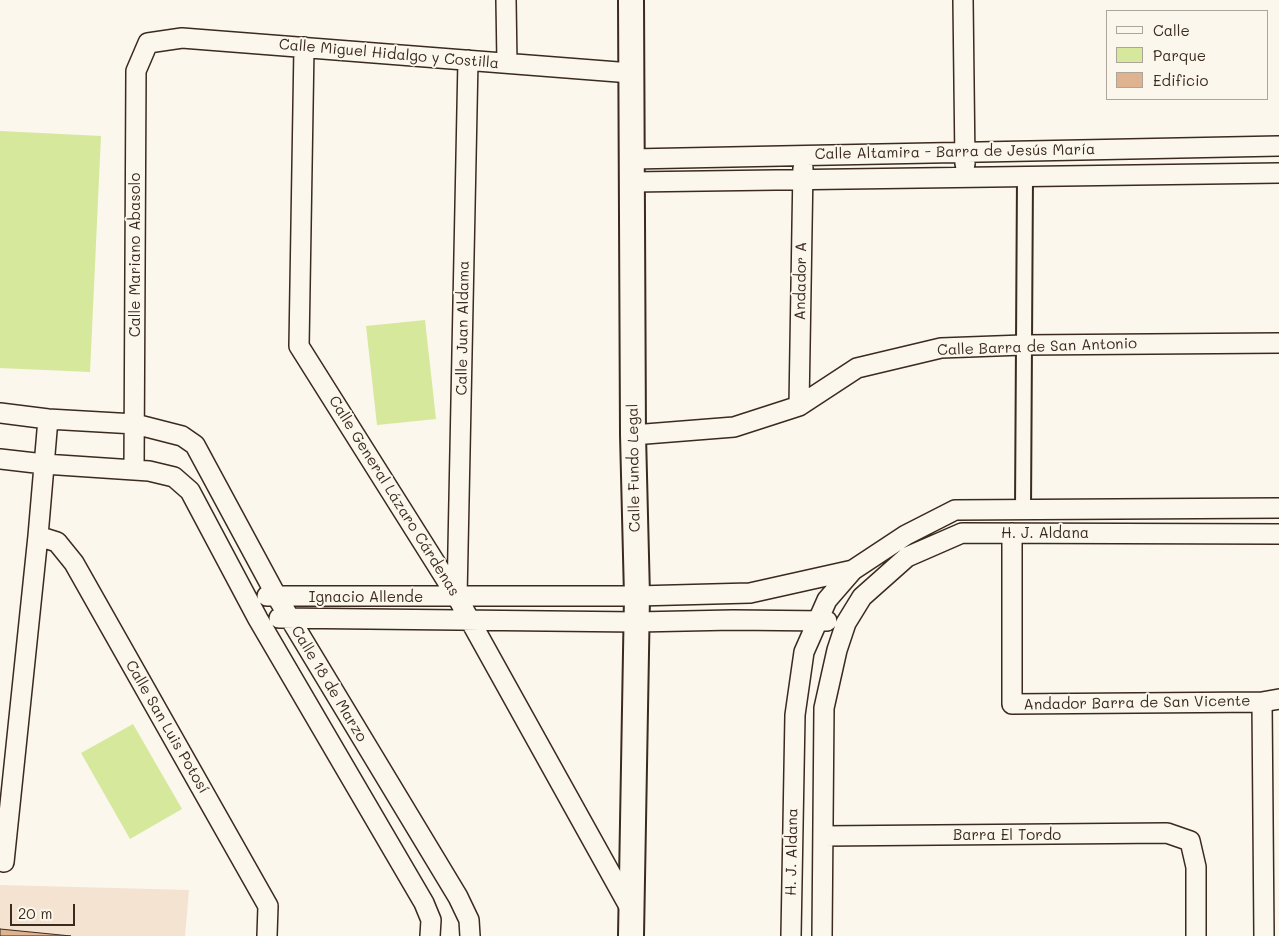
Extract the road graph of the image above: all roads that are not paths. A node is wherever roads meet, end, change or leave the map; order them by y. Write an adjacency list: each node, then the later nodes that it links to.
1 (506, 0): 7 (street)
2 (631, 0): 8 (street, Calle Fundo Legal)
3 (963, 0): 10 (street)
4 (148, 43): 5 (street, Calle Miguel Hidalgo y Costilla); 22 (street, Calle Mariano Abasolo)
5 (304, 46): 6 (street, Calle Miguel Hidalgo y Costilla); 36 (street, Calle General Lázaro Cárdenas)
6 (468, 60): 7 (street, Calle Miguel Hidalgo y Costilla); 36 (street, Calle Juan Aldama)
7 (507, 64): 8 (street, Calle Miguel Hidalgo y Costilla)
8 (631, 73): 12 (street, Calle Fundo Legal)
9 (1279, 146): 10 (street, Calle Altamira - Barra de Jesús María)
10 (964, 152): 11 (street, Calle Altamira - Barra de Jesús María); 15 (street)
11 (804, 155): 12 (street, Calle Altamira - Barra de Jesús María); 16 (street, Andador A)
12 (632, 171): 16 (street, Calle Altamira - Barra de Jesús María); 23 (street, Calle Fundo Legal)
13 (1279, 173): 14 (street, Calle Altamira - Barra de Jesús María)
14 (1025, 177): 15 (street, Calle Altamira - Barra de Jesús María); 18 (street)
15 (965, 178): 16 (street, Calle Altamira - Barra de Jesús María)
16 (803, 180): 19 (street, Andador A)
17 (1279, 342): 18 (street, Calle Barra de San Antonio)
18 (1024, 345): 19 (street, Calle Barra de San Antonio); 28 (street)
19 (799, 406): 23 (street, Calle Barra de San Antonio)
20 (0, 413): 21 (street)
21 (48, 419): 22 (street); 25 (street)
22 (135, 424): 26 (street, Calle Mariano Abasolo); 34 (street, Calle 18 de Marzo)
23 (633, 435): 35 (street, Calle Fundo Legal)
24 (0, 458): 25 (street)
25 (44, 464): 26 (street); 31 (street)
26 (134, 469): 33 (street, Calle 18 de Marzo)
27 (1279, 508): 28 (street, H. J. Aldana)
28 (1022, 509): 32 (street, H. J. Aldana)
29 (1012, 533): 30 (street, H. J. Aldana); 42 (street, H. J. Aldana); 43 (street, Andador Barra de San Vicente)
30 (1279, 534)
31 (38, 536): 45 (street); 47 (street, Calle San Luis Potosí)
32 (853, 570): 35 (street, H. J. Aldana); 39 (street, H. J. Aldana)
33 (245, 596): 34 (street, Ignacio Allende); 38 (street, Calle 18 de Marzo)
34 (277, 596): 36 (street, Ignacio Allende); 37 (street, Calle 18 de Marzo)
35 (637, 596): 36 (street, Ignacio Allende); 41 (street, Calle Fundo Legal)
36 (457, 597): 40 (street, Calle General Lázaro Cárdenas)
37 (290, 618): 38 (street, Ignacio Allende); 40 (street, Ignacio Allende); 49 (street, Calle 18 de Marzo)
38 (258, 619): 48 (street, Calle 18 de Marzo)
39 (817, 620): 41 (street); 42 (street); 51 (street, H. J. Aldana)
40 (470, 621): 41 (street, Ignacio Allende); 46 (street, Calle General Lázaro Cárdenas)
41 (637, 622): 46 (street, Calle Fundo Legal)
42 (846, 623): 44 (street, H. J. Aldana)
43 (1270, 700): 54 (street, Andador Barra de San Vicente)
44 (824, 836): 52 (street, H. J. Aldana); 53 (street, Barra El Tordo)
45 (4, 862)
46 (631, 910): 50 (street, Calle Fundo Legal)
47 (267, 936)
48 (430, 936)
49 (470, 936)
50 (631, 936)
51 (791, 936)
52 (822, 936)
53 (1196, 936)
54 (1264, 936)

